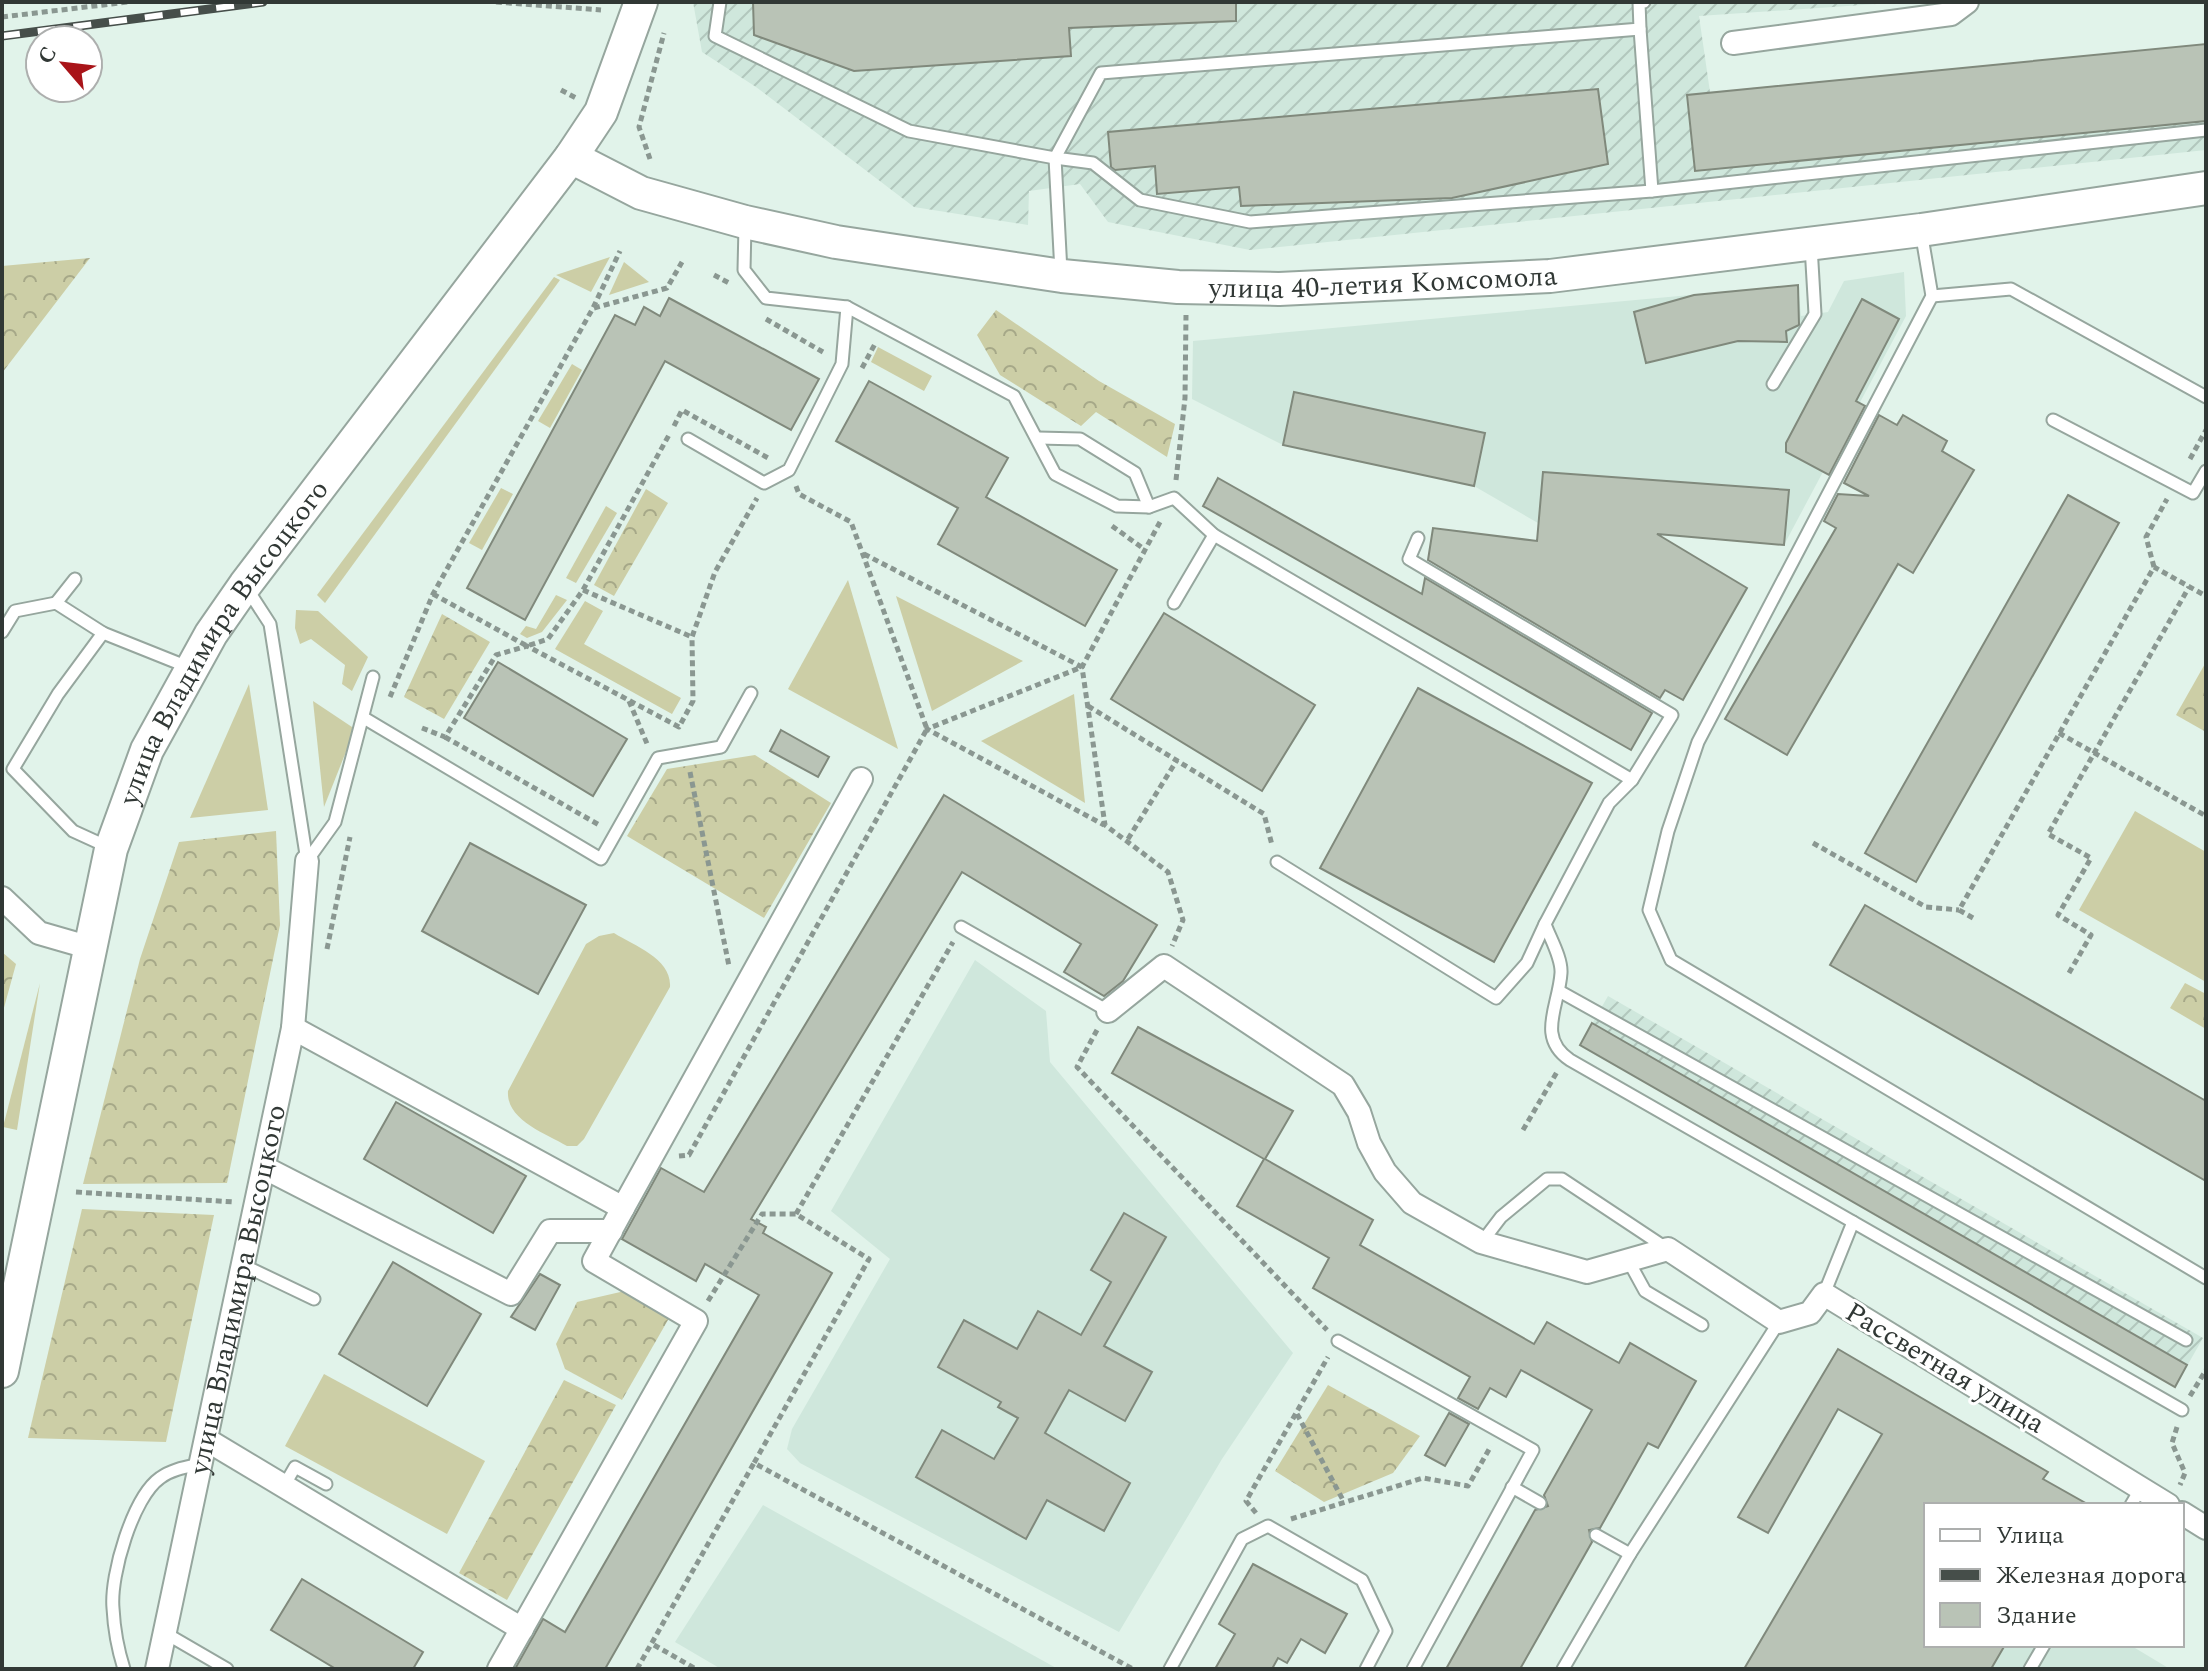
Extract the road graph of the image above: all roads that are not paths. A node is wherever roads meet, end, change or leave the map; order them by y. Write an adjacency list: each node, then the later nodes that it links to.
1 (641, 2): 8 (main road, улица Владимира Высоцкого)
2 (720, 2): 9 (lane)
3 (1644, 2): 5 (lane)
4 (1967, 2): 6 (street)
5 (1640, 29): 9 (lane); 11 (lane)
6 (1733, 43)
7 (2206, 130): 11 (lane)
8 (571, 157): 12 (main road, улица 40-летия Комсомола); 28 (main road, улица Владимира Высоцкого)
9 (1055, 158): 11 (lane); 15 (lane)
10 (2206, 188): 13 (main road, улица 40-летия Комсомола)
11 (1652, 191)
12 (745, 222): 15 (main road, улица 40-летия Комсомола); 17 (lane)
13 (1921, 230): 14 (main road, улица 40-летия Комсомола); 16 (lane)
14 (1811, 245): 15 (main road, улица 40-летия Комсомола); 18 (lane)
15 (1062, 276)
16 (1932, 296): 19 (lane); 59 (lane)
17 (847, 307): 21 (lane); 22 (lane)
18 (1773, 384)
19 (2206, 397)
20 (2053, 420): 23 (lane)
21 (1038, 438): 24 (lane); 24 (lane)
22 (688, 439)
23 (2206, 471)
24 (1149, 507): 25 (lane)
25 (1214, 535): 30 (lane); 40 (lane)
26 (1418, 538): 40 (lane)
27 (75, 579): 29 (lane)
28 (245, 585): 33 (main road, улица Владимира Высоцкого); 42 (lane)
29 (56, 603): 31 (lane); 32 (lane)
30 (1174, 603)
31 (2, 632)
32 (103, 633): 33 (lane); 38 (lane)
33 (192, 669): 41 (main road, улица Владимира Высоцкого)
34 (373, 677): 36 (lane)
35 (751, 693): 36 (lane)
36 (364, 718): 42 (lane)
37 (2, 759): 38 (lane)
38 (13, 769): 41 (lane)
39 (861, 779): 52 (street)
40 (1632, 780): 45 (lane)
41 (111, 849): 47 (main road, улица Владимира Высоцкого)
42 (307, 861): 50 (street, улица Владимира Высоцкого)
43 (1277, 862): 45 (lane)
44 (2, 898): 47 (street)
45 (1545, 924): 48 (lane)
46 (961, 927): 49 (lane)
47 (91, 948): 66 (main road, улица Владимира Высоцкого)
48 (1559, 991): 53 (lane); 64 (lane)
49 (1108, 1011): 55 (street)
50 (293, 1028): 51 (street, улица Владимира Высоцкого); 52 (street)
51 (265, 1168): 54 (street); 58 (street, улица Владимира Высоцкого)
52 (623, 1208): 54 (street)
53 (1853, 1222): 60 (lane); 67 (lane)
54 (611, 1231): 80 (street)
55 (1481, 1242): 56 (lane); 57 (street)
56 (1668, 1249): 57 (street); 62 (street)
57 (1628, 1260): 63 (lane)
58 (245, 1266): 61 (lane); 68 (street, улица Владимира Высоцкого)
59 (2206, 1278)
60 (1824, 1294): 62 (street, Рассветная улица); 73 (street, Рассветная улица)
61 (314, 1299)
62 (1779, 1322): 79 (lane)
63 (1702, 1325)
64 (2186, 1340)
65 (1338, 1341): 72 (lane)
66 (2, 1371)
67 (2182, 1410)
68 (207, 1440): 69 (street, улица Владимира Высоцкого); 71 (street)
69 (202, 1464): 81 (street, улица Владимира Высоцкого); 83 (lane)
70 (326, 1484): 71 (lane)
71 (284, 1486): 80 (street)
72 (1512, 1487): 74 (lane); 89 (lane)
73 (2136, 1497): 75 (street, Рассветная улица)
74 (1540, 1503)
75 (2169, 1503)
76 (2184, 1511): 77 (street, Рассветная улица)
77 (2206, 1528)
78 (1596, 1535): 79 (lane)
79 (1630, 1554): 90 (lane)
80 (522, 1629): 86 (street)
81 (165, 1633): 84 (street, улица Владимира Высоцкого); 85 (lane)
82 (2043, 1647): 91 (lane)
83 (124, 1669)
84 (157, 1669)
85 (227, 1669)
86 (499, 1669)
87 (1170, 1669): 88 (lane)
88 (1366, 1669)
89 (1413, 1669)
90 (1563, 1669)
91 (2030, 1669)

